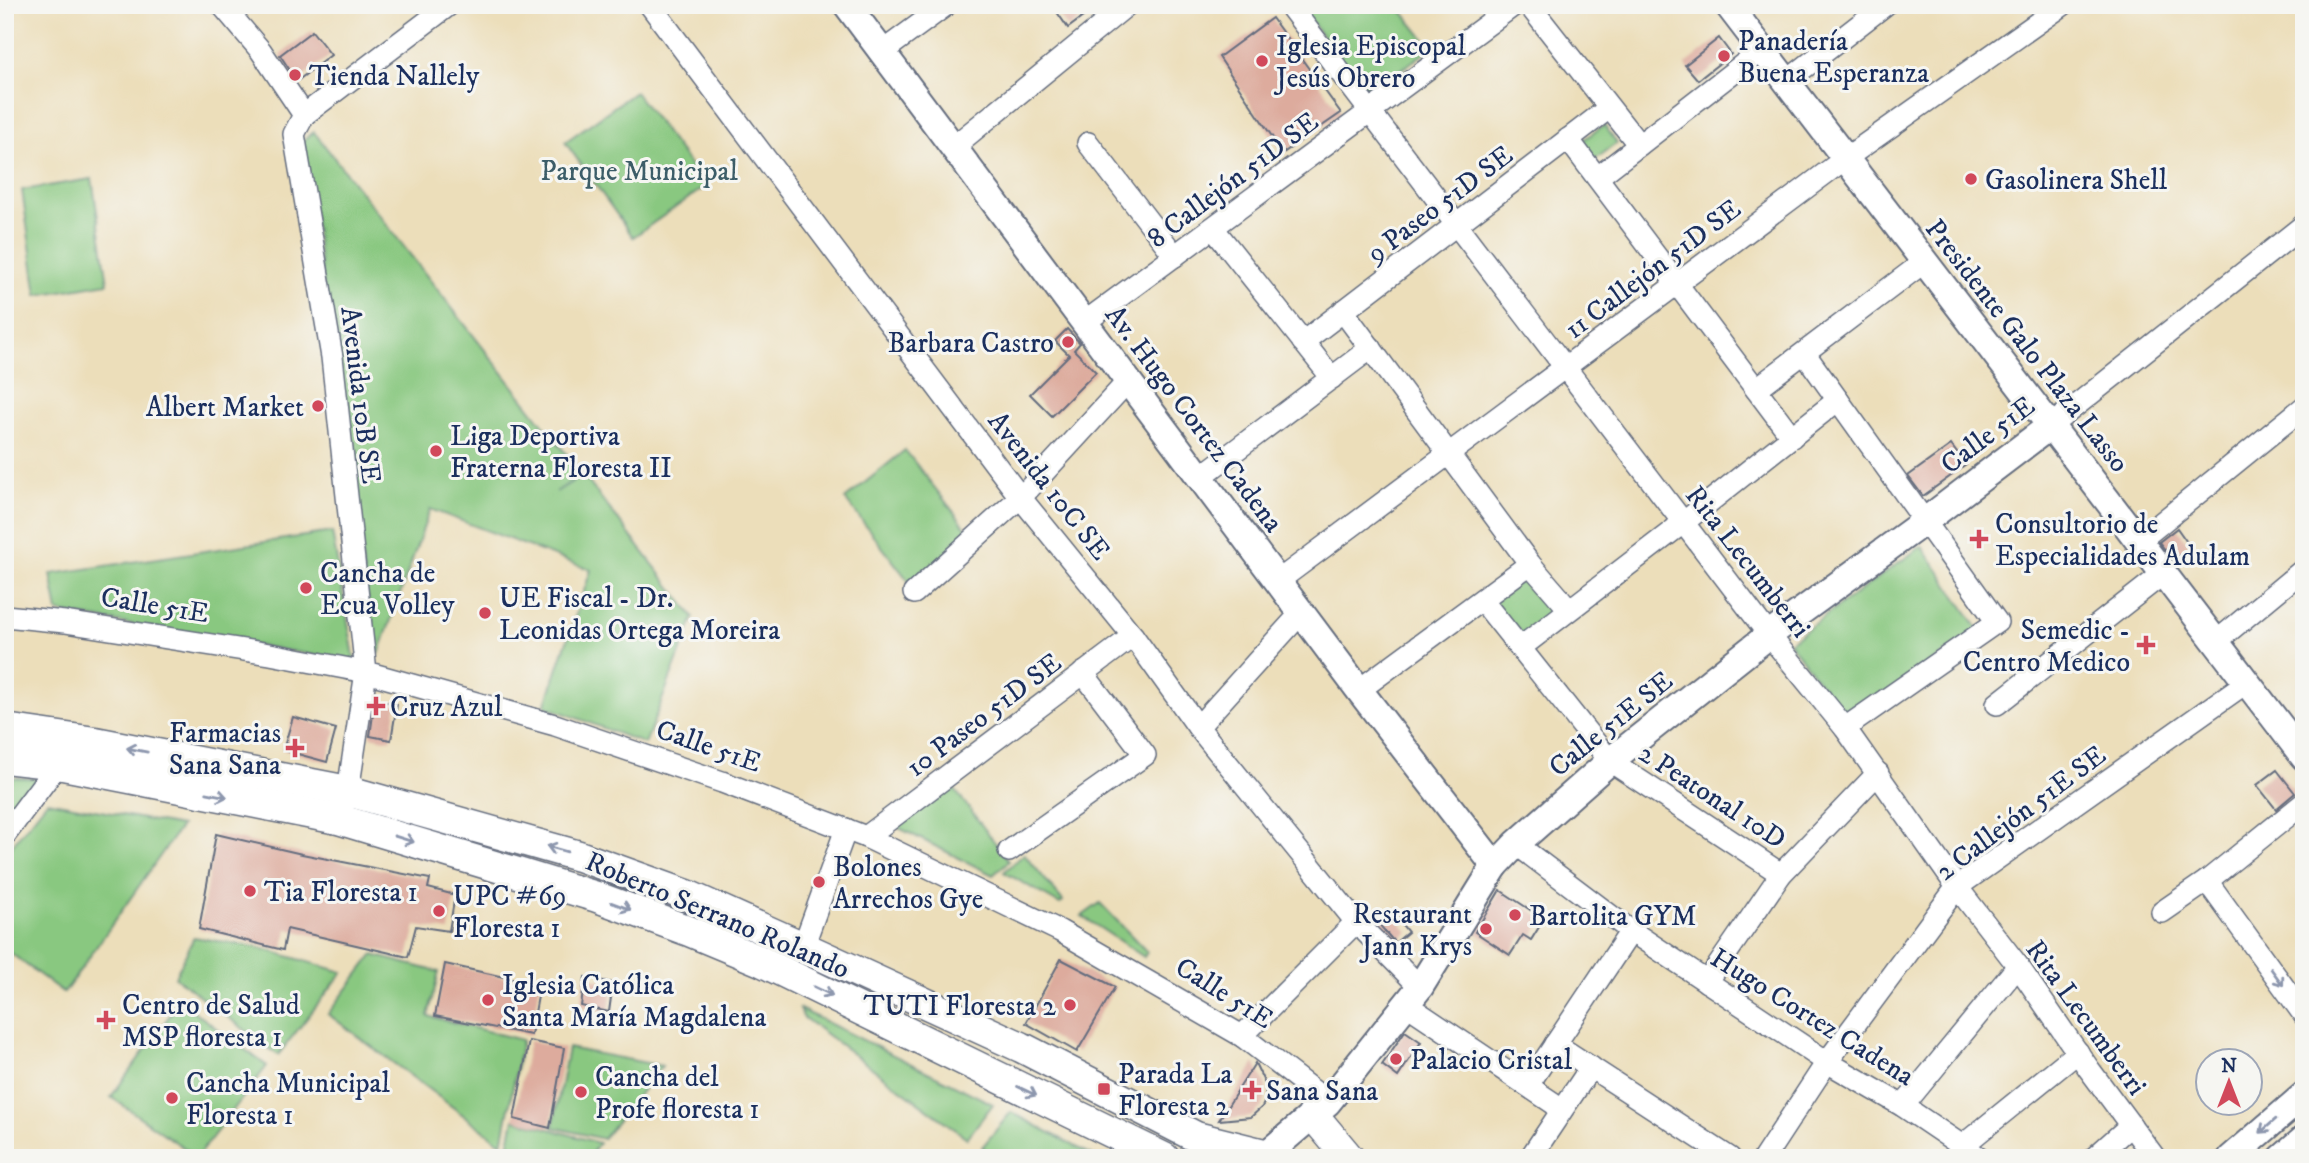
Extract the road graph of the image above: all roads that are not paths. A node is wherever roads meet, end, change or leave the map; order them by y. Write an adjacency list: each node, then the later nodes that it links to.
1 (222, 5): 18 (street)
2 (449, 5): 18 (street)
3 (651, 5): 46 (street, Avenida 10C SE)
4 (847, 5): 14 (street, Av. Hugo Cortez Cadena)
5 (946, 5): 14 (street)
6 (1289, 5): 17 (street, Rita Lecumberri)
7 (1514, 5): 17 (street, 8 Callejón 51D SE)
8 (1529, 5): 16 (street)
9 (1728, 5): 13 (street, Presidente Galo Plaza Lasso)
10 (1885, 5): 15 (street)
11 (2063, 5): 23 (street, 11 Callejón 51D SE)
12 (1117, 8): 22 (street)
13 (1763, 49): 15 (street, Presidente Galo Plaza Lasso); 21 (street)
14 (882, 52): 22 (street, Av. Hugo Cortez Cadena)
15 (1787, 81): 23 (street, Presidente Galo Plaza Lasso)
16 (1609, 108): 19 (street, 9 Paseo 51D SE); 21 (street)
17 (1370, 111): 25 (street, Rita Lecumberri); 26 (street, 8 Callejón 51D SE)
18 (304, 115): 63 (street, Avenida 10B SE)
19 (1568, 139): 24 (street); 25 (street, 9 Paseo 51D SE)
20 (1088, 143): 28 (street)
21 (1639, 145): 24 (street)
22 (952, 148): 32 (street, Av. Hugo Cortez Cadena)
23 (1846, 158): 29 (street, Presidente Galo Plaza Lasso); 30 (street, 11 Callejón 51D SE)
24 (1598, 177): 30 (street)
25 (1456, 224): 31 (street, 9 Paseo 51D SE); 36 (street, Rita Lecumberri)
26 (1213, 228): 28 (street, 8 Callejón 51D SE); 33 (street)
27 (2301, 233): 42 (street, Calle 51E)
28 (1175, 257): 32 (street, 8 Callejón 51D SE)
29 (1924, 262): 35 (street); 42 (street, Presidente Galo Plaza Lasso)
30 (1677, 284): 36 (street, 11 Callejón 51D SE); 39 (street)
31 (1343, 311): 33 (street, 9 Paseo 51D SE); 34 (street)
32 (1085, 323): 38 (street, Av. Hugo Cortez Cadena)
33 (1303, 342): 37 (street)
34 (1371, 348): 37 (street); 44 (street)
35 (1805, 354): 39 (street); 40 (street)
36 (1565, 367): 44 (street, 11 Callejón 51D SE); 47 (street, Rita Lecumberri)
37 (1332, 378): 45 (street)
38 (1128, 381): 45 (street, Av. Hugo Cortez Cadena); 46 (street)
39 (1756, 389): 43 (street)
40 (1838, 400): 43 (street); 48 (street)
41 (2304, 407): 49 (street)
42 (2050, 426): 48 (street, Calle 51E); 49 (street, Presidente Galo Plaza Lasso)
43 (1792, 437): 47 (street)
44 (1449, 454): 50 (street); 53 (street, 11 Callejón 51D SE)
45 (1199, 478): 53 (street, Av. Hugo Cortez Cadena)
46 (1020, 496): 54 (street); 60 (street, Avenida 10C SE)
47 (1684, 522): 56 (street); 59 (street, Rita Lecumberri)
48 (1925, 522): 59 (street, Calle 51E); 69 (street)
49 (2139, 541): 52 (street, Presidente Galo Plaza Lasso)
50 (1530, 564): 55 (street); 56 (street)
51 (2304, 569): 61 (street)
52 (2164, 573): 61 (street, Presidente Galo Plaza Lasso); 67 (street)
53 (1278, 581): 57 (street, Av. Hugo Cortez Cadena)
54 (914, 593)
55 (1482, 600): 62 (street, 2 Peatonal 10D); 66 (street)
56 (1569, 609): 62 (street)
57 (1301, 612): 66 (street, Av. Hugo Cortez Cadena); 68 (street)
58 (5, 616): 63 (street, Calle 51E)
59 (1769, 635): 69 (street, Rita Lecumberri); 73 (street, Calle 51E SE)
60 (1133, 636): 64 (street, 10 Paseo 51D SE); 68 (street, Avenida 10C SE)
61 (2217, 641): 65 (street, Presidente Galo Plaza Lasso)
62 (1520, 648): 73 (street, 2 Peatonal 10D)
63 (366, 672): 76 (street, Avenida 10B SE); 79 (street, Calle 51E)
64 (1083, 673): 81 (street, 10 Paseo 51D SE); 83 (street)
65 (2248, 682): 71 (street, Presidente Galo Plaza Lasso); 87 (street, 2 Callejón 51E SE)
66 (1359, 690): 84 (street, Av. Hugo Cortez Cadena)
67 (1997, 704)
68 (1198, 727): 89 (street, Avenida 10C SE)
69 (1845, 728): 75 (street, Rita Lecumberri)
70 (5, 729): 76 (main road, Roberto Serrano Rolando, one-way to 70)
71 (2304, 757)
72 (5, 758): 74 (main road, Roberto Serrano Rolando)
73 (1610, 761): 82 (street, Calle 51E SE); 85 (street, 2 Peatonal 10D)
74 (58, 764): 78 (main road, Roberto Serrano Rolando, one-way to 78); 80 (street)
75 (1878, 773): 85 (street); 87 (street, Rita Lecumberri)
76 (348, 791): 78 (street, Avenida 10B SE); 91 (main road, Roberto Serrano Rolando, one-way to 76)
77 (2304, 803): 86 (street)
78 (338, 819): 111 (main road, Roberto Serrano Rolando, one-way to 111)
79 (846, 829): 81 (street, Calle 51E); 91 (street)
80 (5, 835)
81 (866, 837): 96 (street, Calle 51E)
82 (1516, 844): 84 (street, Calle 51E SE); 90 (street, Hugo Cortez Cadena)
83 (1009, 851)
84 (1495, 866): 94 (street, Calle 51E SE)
85 (1781, 874): 93 (street)
86 (2207, 881): 88 (street); 95 (street, one-way to 95)
87 (1957, 887): 92 (street, Rita Lecumberri); 99 (street, 2 Callejón 51E SE)
88 (2162, 912)
89 (1356, 922): 94 (street, Avenida 10C SE); 96 (street)
90 (1631, 931): 93 (street, Hugo Cortez Cadena); 97 (street)
91 (803, 947): 110 (main road, Roberto Serrano Rolando)
92 (2018, 966): 98 (street, Rita Lecumberri); 103 (street)
93 (1707, 982): 99 (street, Hugo Cortez Cadena)
94 (1413, 996): 101 (street, Avenida 10C SE); 104 (street, Calle 51E SE)
95 (2304, 1015)
96 (1242, 1036): 104 (street, Calle 51E)
97 (1555, 1044): 100 (street); 101 (street)
98 (2078, 1052): 106 (street, Rita Lecumberri); 108 (street)
99 (1827, 1062): 103 (street, Hugo Cortez Cadena); 115 (street, 2 Callejón 51E SE)
100 (1591, 1067): 105 (street); 109 (street)
101 (1528, 1084): 105 (street, Avenida 10C SE)
102 (2304, 1095): 119 (street, one-way to 119)
103 (1903, 1106): 108 (street, Hugo Cortez Cadena)
104 (1321, 1109): 110 (street, Calle 51E SE); 112 (main road)
105 (1562, 1109): 113 (street)
106 (2131, 1125): 117 (street); 118 (street, Rita Lecumberri)
107 (2304, 1139): 120 (street)
108 (1962, 1146): 116 (street, Hugo Cortez Cadena)
109 (1701, 1150): 114 (street)
110 (1268, 1157)
111 (1164, 1158)
112 (1349, 1158)
113 (1530, 1158)
114 (1730, 1158)
115 (1764, 1158)
116 (1980, 1158)
117 (2094, 1158)
118 (2155, 1158)
119 (2231, 1158)
120 (2283, 1158)

